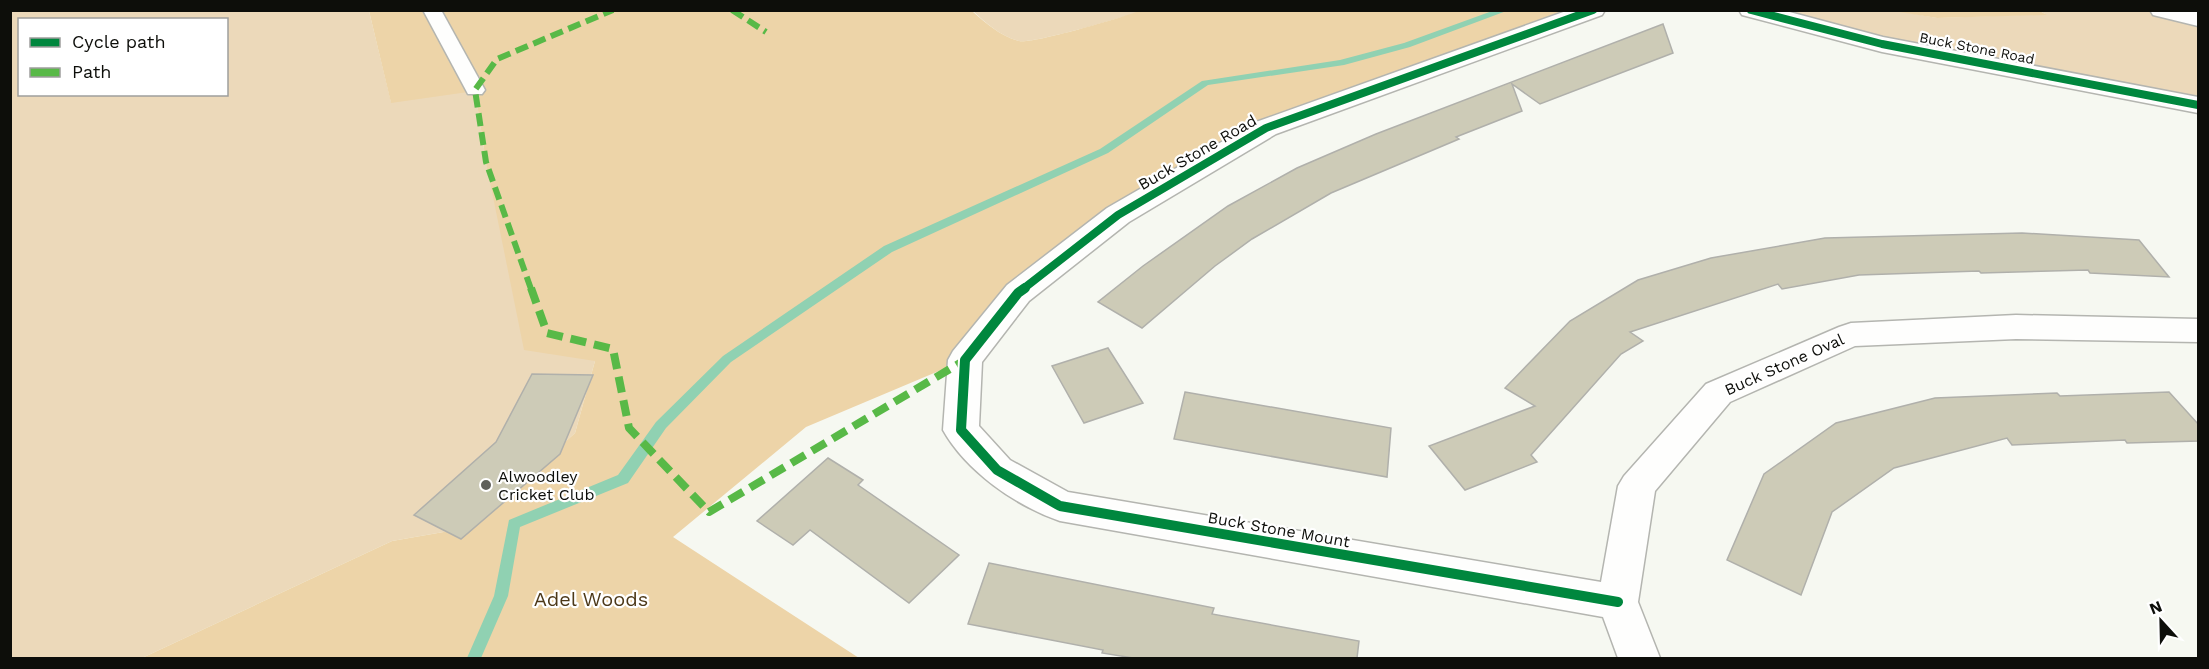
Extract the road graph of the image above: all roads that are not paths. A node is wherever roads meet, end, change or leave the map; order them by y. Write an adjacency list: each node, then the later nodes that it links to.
1 (432, 10): 6 (lane)
2 (1593, 10): 9 (street, Buck Stone Road)
3 (1751, 10): 7 (street, Buck Stone Road)
4 (2162, 10): 5 (street)
5 (2199, 19)
6 (475, 90)
7 (2199, 105)
8 (2199, 331): 10 (street, Buck Stone Oval)
9 (961, 430): 10 (street, Buck Stone Mount)
10 (1618, 602): 11 (street)
11 (1639, 658)

